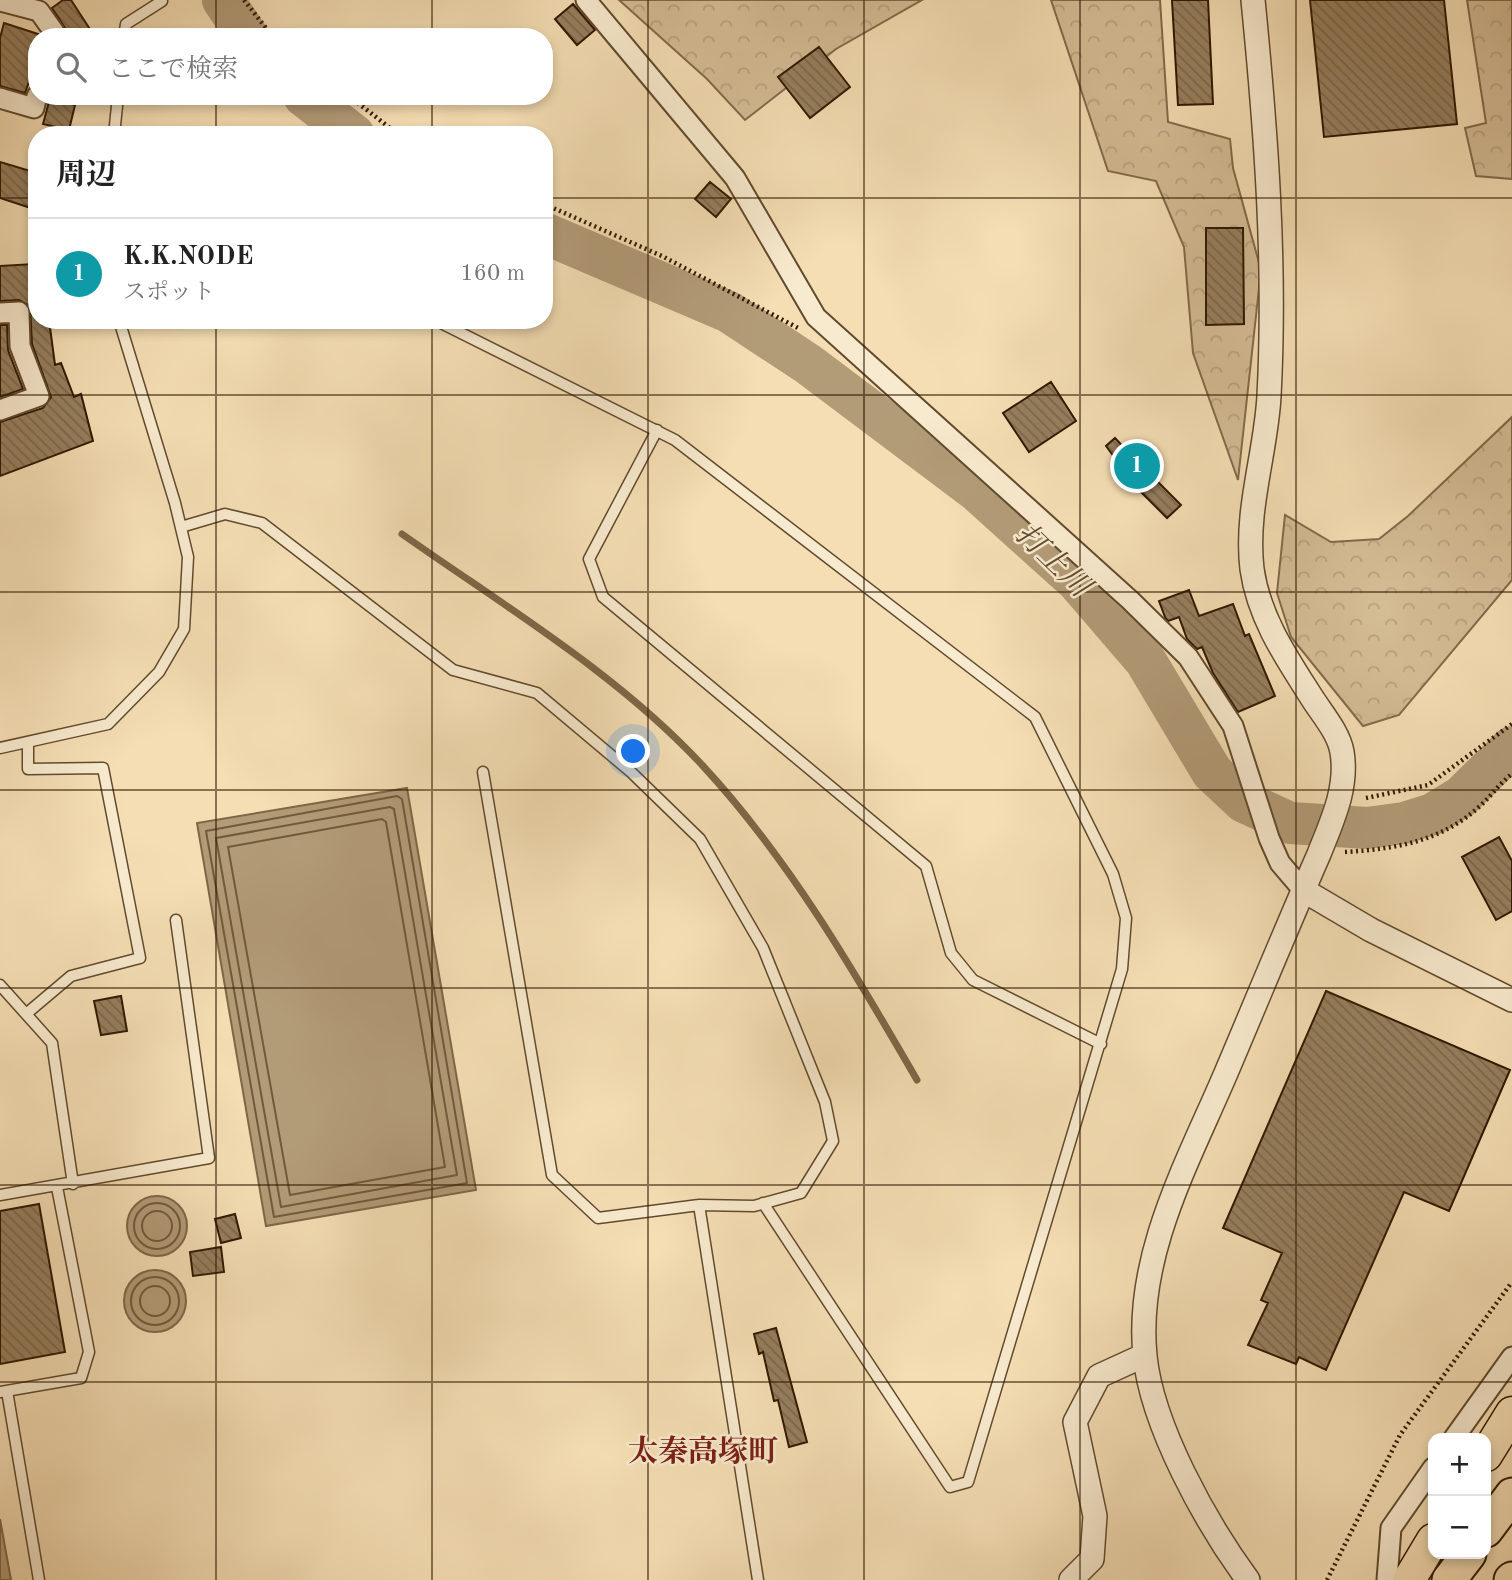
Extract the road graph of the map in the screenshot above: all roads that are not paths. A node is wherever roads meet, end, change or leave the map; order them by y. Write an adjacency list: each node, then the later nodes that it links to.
1 (586, 0): 20 (street)
2 (1253, 0): 20 (street)
3 (0, 1): 5 (street)
4 (162, 1): 6 (lane)
5 (51, 28)
6 (125, 28)
7 (0, 98): 8 (street)
8 (35, 105)
9 (117, 105): 10 (lane)
10 (115, 126)
11 (0, 313): 14 (street)
12 (122, 329): 16 (lane)
13 (453, 329): 15 (lane)
14 (0, 410)
15 (657, 430): 25 (lane); 25 (lane)
16 (181, 527): 17 (lane); 29 (lane)
17 (28, 742): 18 (lane); 24 (lane)
18 (0, 748)
19 (483, 772): 30 (lane)
20 (1303, 890): 23 (street); 31 (street)
21 (176, 920): 26 (lane)
22 (0, 985): 24 (lane)
23 (1512, 1000)
24 (26, 1014): 26 (lane)
25 (1101, 1044): 29 (lane)
26 (73, 1184): 27 (lane)
27 (57, 1187): 28 (lane); 33 (lane)
28 (0, 1195)
29 (763, 1203): 30 (lane)
30 (699, 1205): 43 (lane)
31 (1145, 1356): 44 (street); 45 (street)
32 (1512, 1357): 35 (street)
33 (4, 1392): 42 (lane)
34 (1512, 1413): 36 (highway)
35 (1458, 1433)
36 (1491, 1447)
37 (1428, 1475): 46 (street)
38 (1512, 1495): 39 (highway)
39 (1491, 1523)
40 (1428, 1548): 47 (highway)
41 (1465, 1559): 48 (highway)
42 (39, 1580)
43 (758, 1580)
44 (1070, 1580)
45 (1248, 1580)
46 (1387, 1580)
47 (1409, 1580)
48 (1449, 1580)

